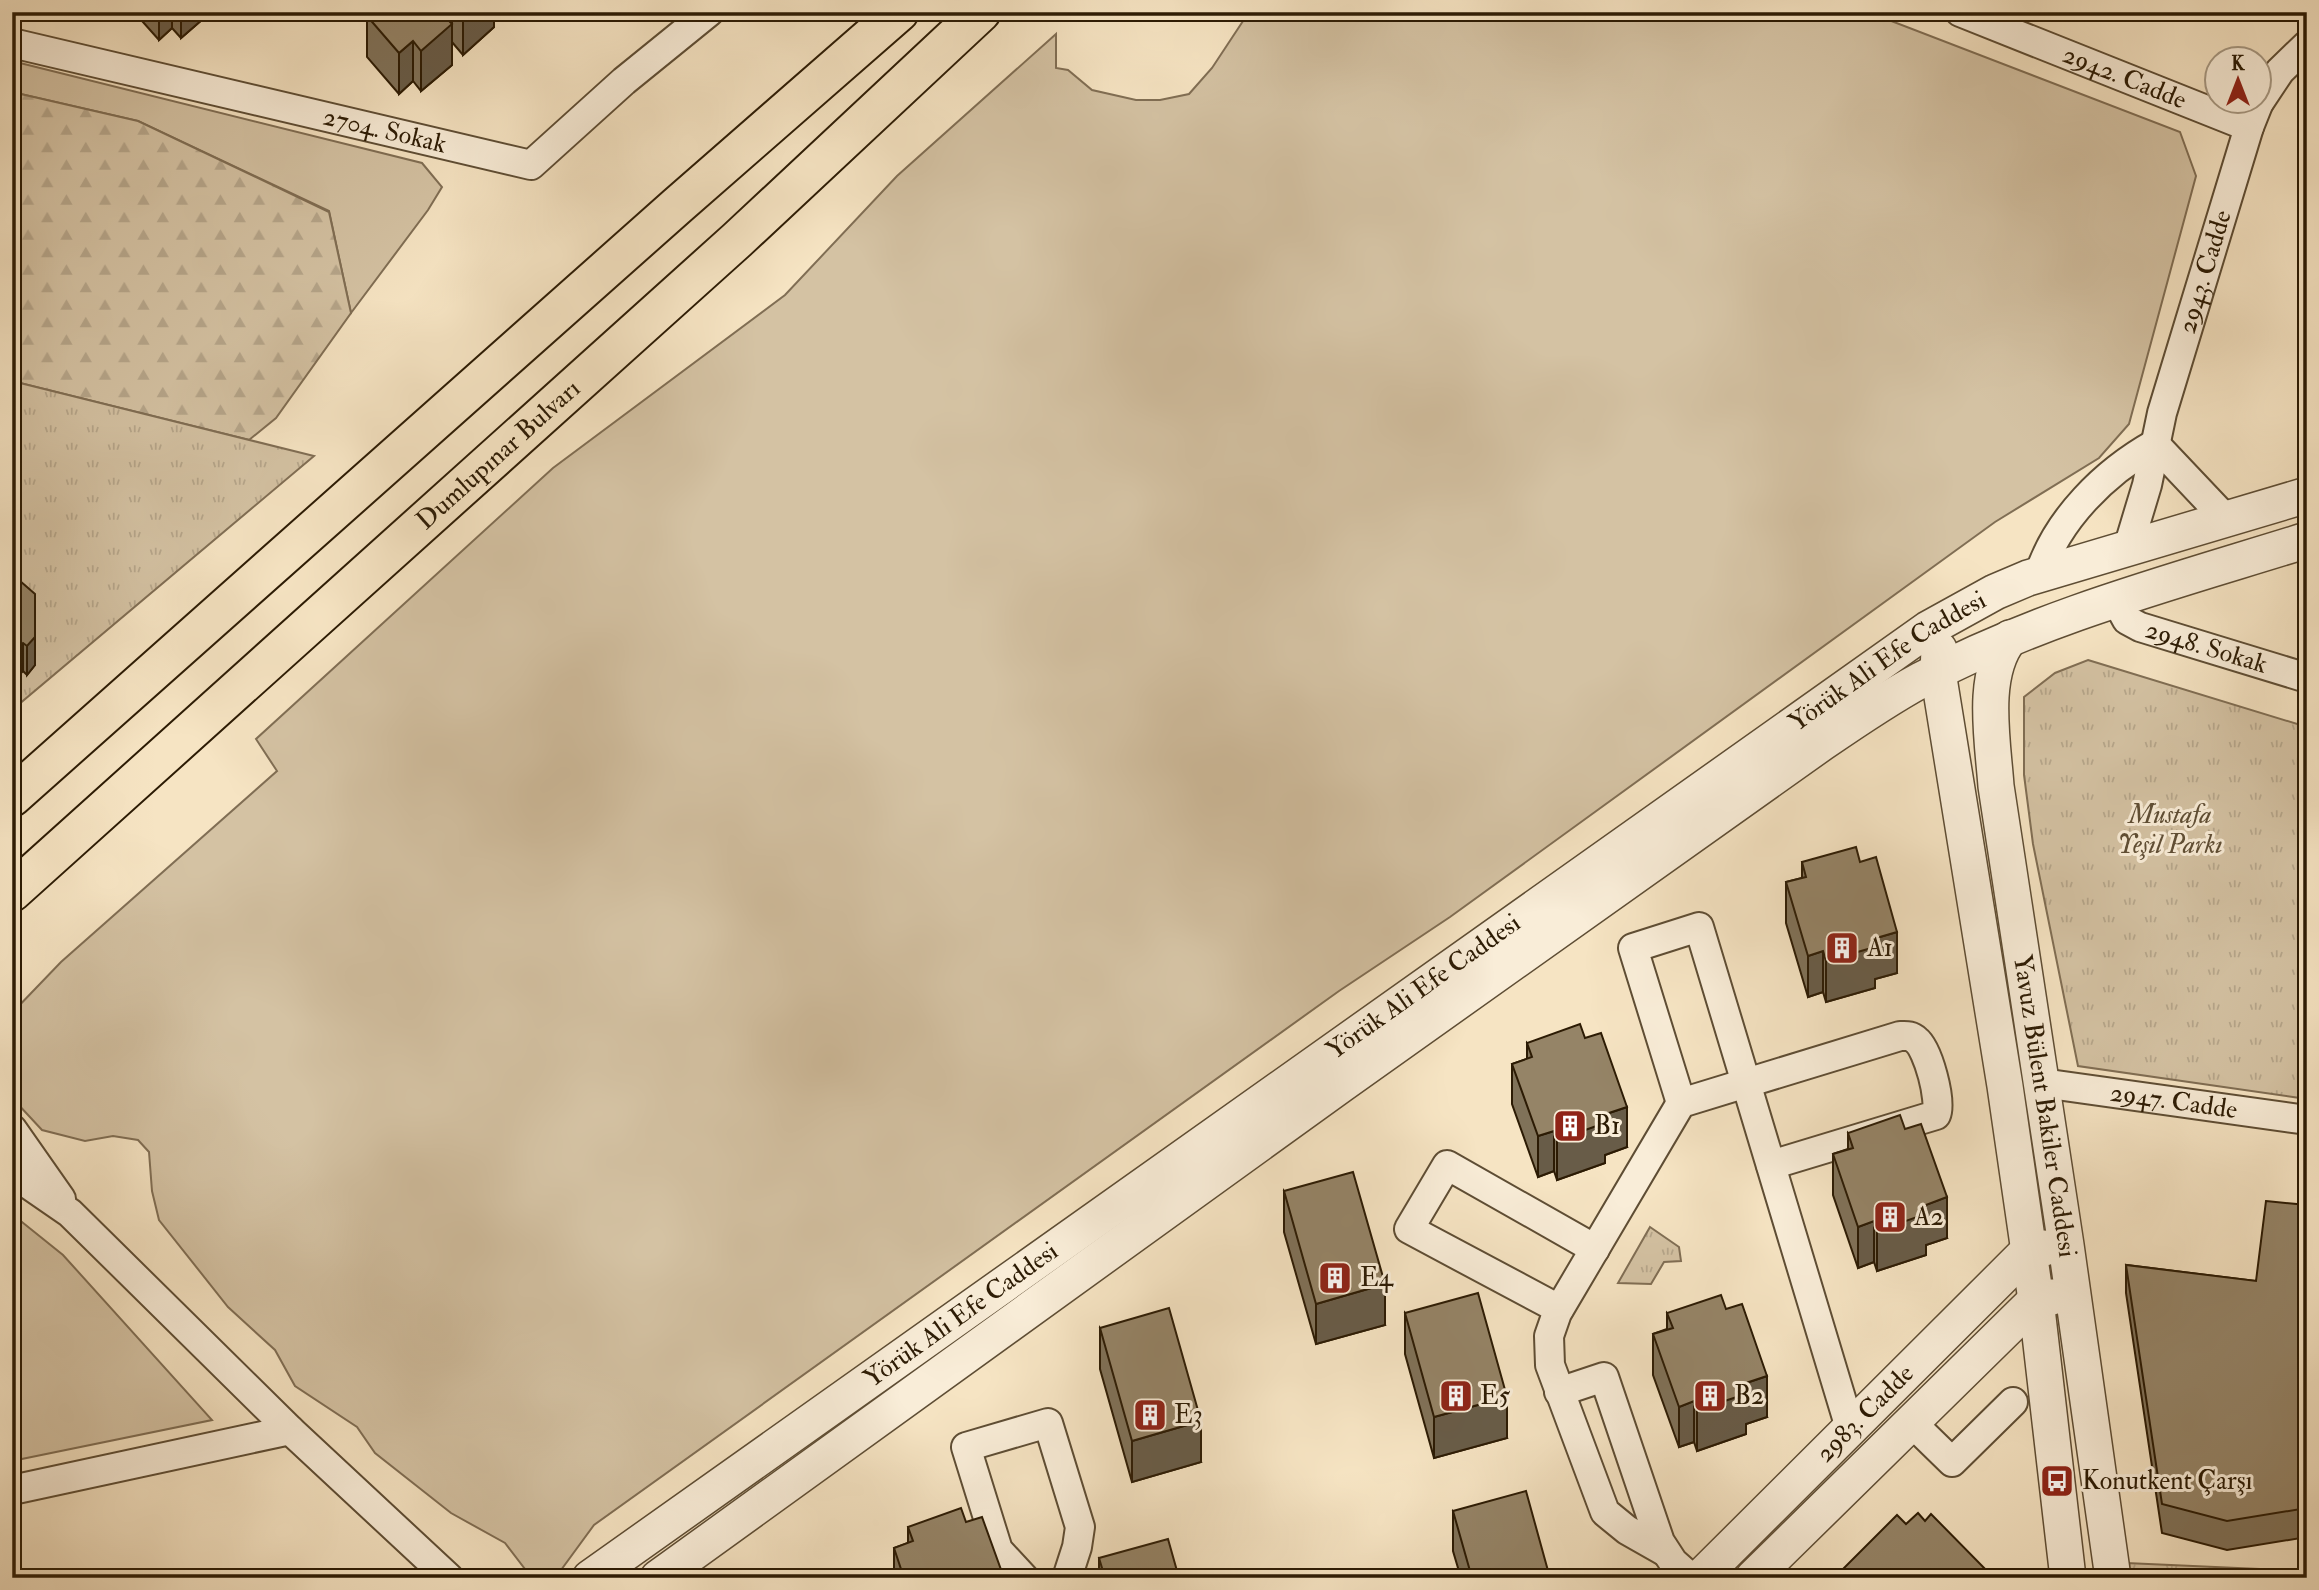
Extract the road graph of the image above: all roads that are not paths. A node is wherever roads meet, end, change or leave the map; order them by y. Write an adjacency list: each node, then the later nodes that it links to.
1 (709, 12): 5 (street, 2704. Sokak)
2 (899, 12): 21 (highway)
3 (981, 12): 22 (highway, Dumlupınar Bulvarı)
4 (1960, 12): 8 (street, 2942. Cadde)
5 (12, 43)
6 (2307, 45): 7 (street, 2943. Cadde)
7 (2274, 81)
8 (2204, 93)
9 (2254, 116): 10 (street, 2943. Cadde)
10 (2155, 444): 12 (street); 14 (street, 2943. Cadde); 15 (street)
11 (2307, 495): 12 (street, Yörük Ali Efe Caddesi)
12 (2225, 519): 14 (street, Yörük Ali Efe Caddesi)
13 (2307, 540): 16 (street, Yörük Ali Efe Caddesi)
14 (2128, 548): 15 (street, Yörük Ali Efe Caddesi); 16 (street)
15 (2039, 575): 17 (street, Yörük Ali Efe Caddesi)
16 (2116, 600): 18 (street, Yörük Ali Efe Caddesi); 20 (street, 2948. Sokak)
17 (1964, 609): 19 (street, Yavuz Bülent Bakiler Caddesi); 48 (street, Yörük Ali Efe Caddesi)
18 (2010, 638): 19 (street, Yörük Ali Efe Caddesi); 26 (street, Yavuz Bülent Bakiler Caddesi)
19 (1938, 671): 27 (street, Yavuz Bülent Bakiler Caddesi); 49 (street, Yörük Ali Efe Caddesi)
20 (2307, 678)
21 (12, 797)
22 (48, 860): 23 (highway, Dumlupınar Bulvarı); 24 (street)
23 (12, 892)
24 (12, 907)
25 (1746, 1082): 28 (street); 28 (street); 31 (street); 31 (street)
26 (2042, 1083): 27 (street); 29 (street, 2947. Cadde); 34 (street, Yavuz Bülent Bakiler Caddesi)
27 (2006, 1086): 36 (street, Yavuz Bülent Bakiler Caddesi)
28 (1681, 1103): 35 (street)
29 (2307, 1120)
30 (12, 1129): 33 (street)
31 (1771, 1165): 43 (street)
32 (12, 1173): 33 (street)
33 (70, 1213): 44 (street)
34 (2066, 1245): 36 (street); 37 (street, Yavuz Bülent Bakiler Caddesi)
35 (1595, 1249): 39 (street); 39 (street)
36 (2029, 1250): 38 (street, Yavuz Bülent Bakiler Caddesi); 43 (street, 2983. Cadde)
37 (2073, 1294): 38 (street); 56 (street, Yavuz Bülent Bakiler Caddesi)
38 (2036, 1300): 42 (street, 2983. Cadde); 55 (street, Yavuz Bülent Bakiler Caddesi)
39 (1559, 1309): 40 (street)
40 (1559, 1392): 46 (street); 46 (street)
41 (2014, 1402): 42 (street)
42 (1911, 1422): 54 (street, 2983. Cadde)
43 (1850, 1428): 53 (street, 2983. Cadde)
44 (290, 1430): 45 (street); 47 (street)
45 (12, 1490)
46 (1664, 1551): 52 (street)
47 (449, 1578)
48 (590, 1578)
49 (658, 1578)
50 (1024, 1578): 51 (street)
51 (1067, 1578)
52 (1691, 1578)
53 (1700, 1578)
54 (1753, 1578)
55 (2068, 1578)
56 (2113, 1578)

